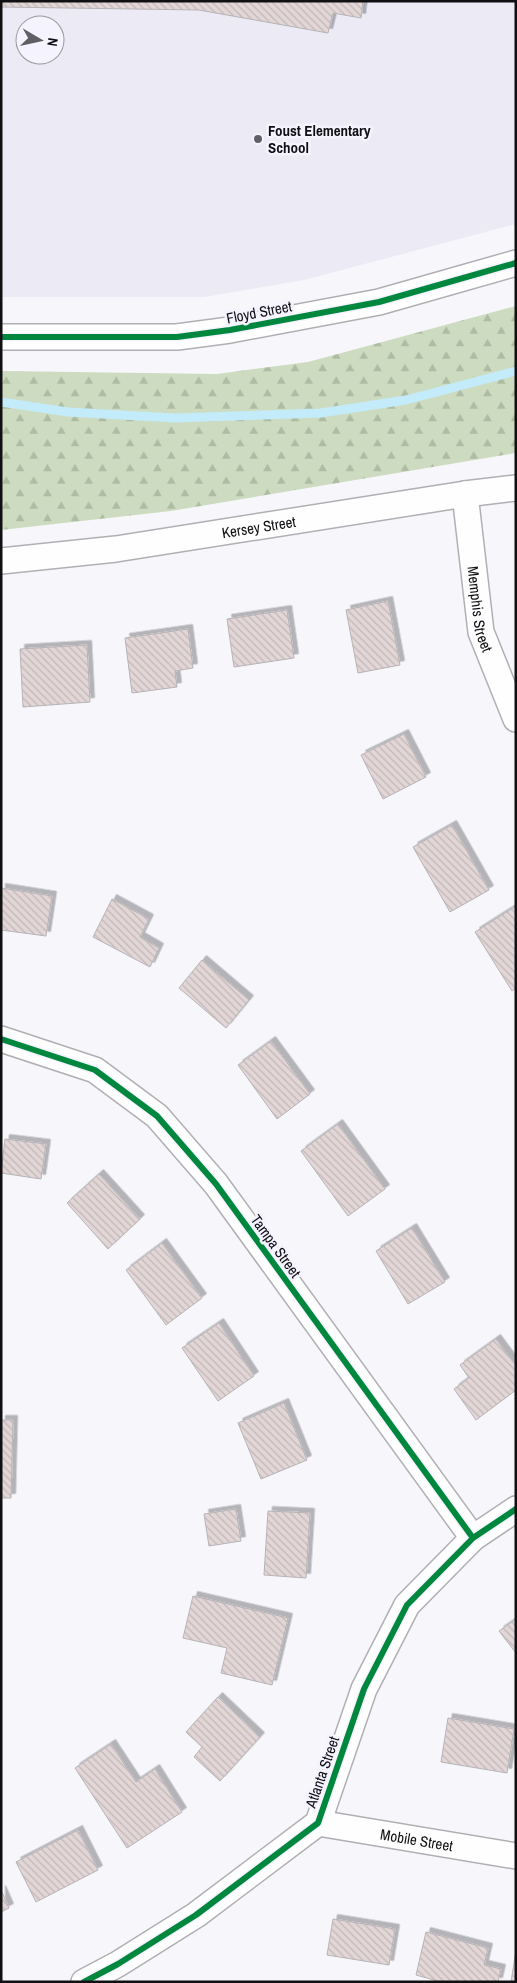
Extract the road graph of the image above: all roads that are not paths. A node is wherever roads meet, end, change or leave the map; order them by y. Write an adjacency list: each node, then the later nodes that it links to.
1 (516, 263): 2 (street, Floyd Street)
2 (1, 337)
3 (516, 488): 4 (street, Kersey Street)
4 (465, 494): 5 (street, Kersey Street); 6 (street, Memphis Street)
5 (1, 561)
6 (516, 719)
7 (1, 1038): 9 (street, Tampa Street)
8 (516, 1509): 9 (street, Atlanta Street)
9 (473, 1538): 10 (street, Atlanta Street)
10 (318, 1823): 11 (street, Mobile Street); 12 (street, Atlanta Street)
11 (516, 1856)
12 (123, 1973): 13 (street, Atlanta Street)
13 (84, 1982)

